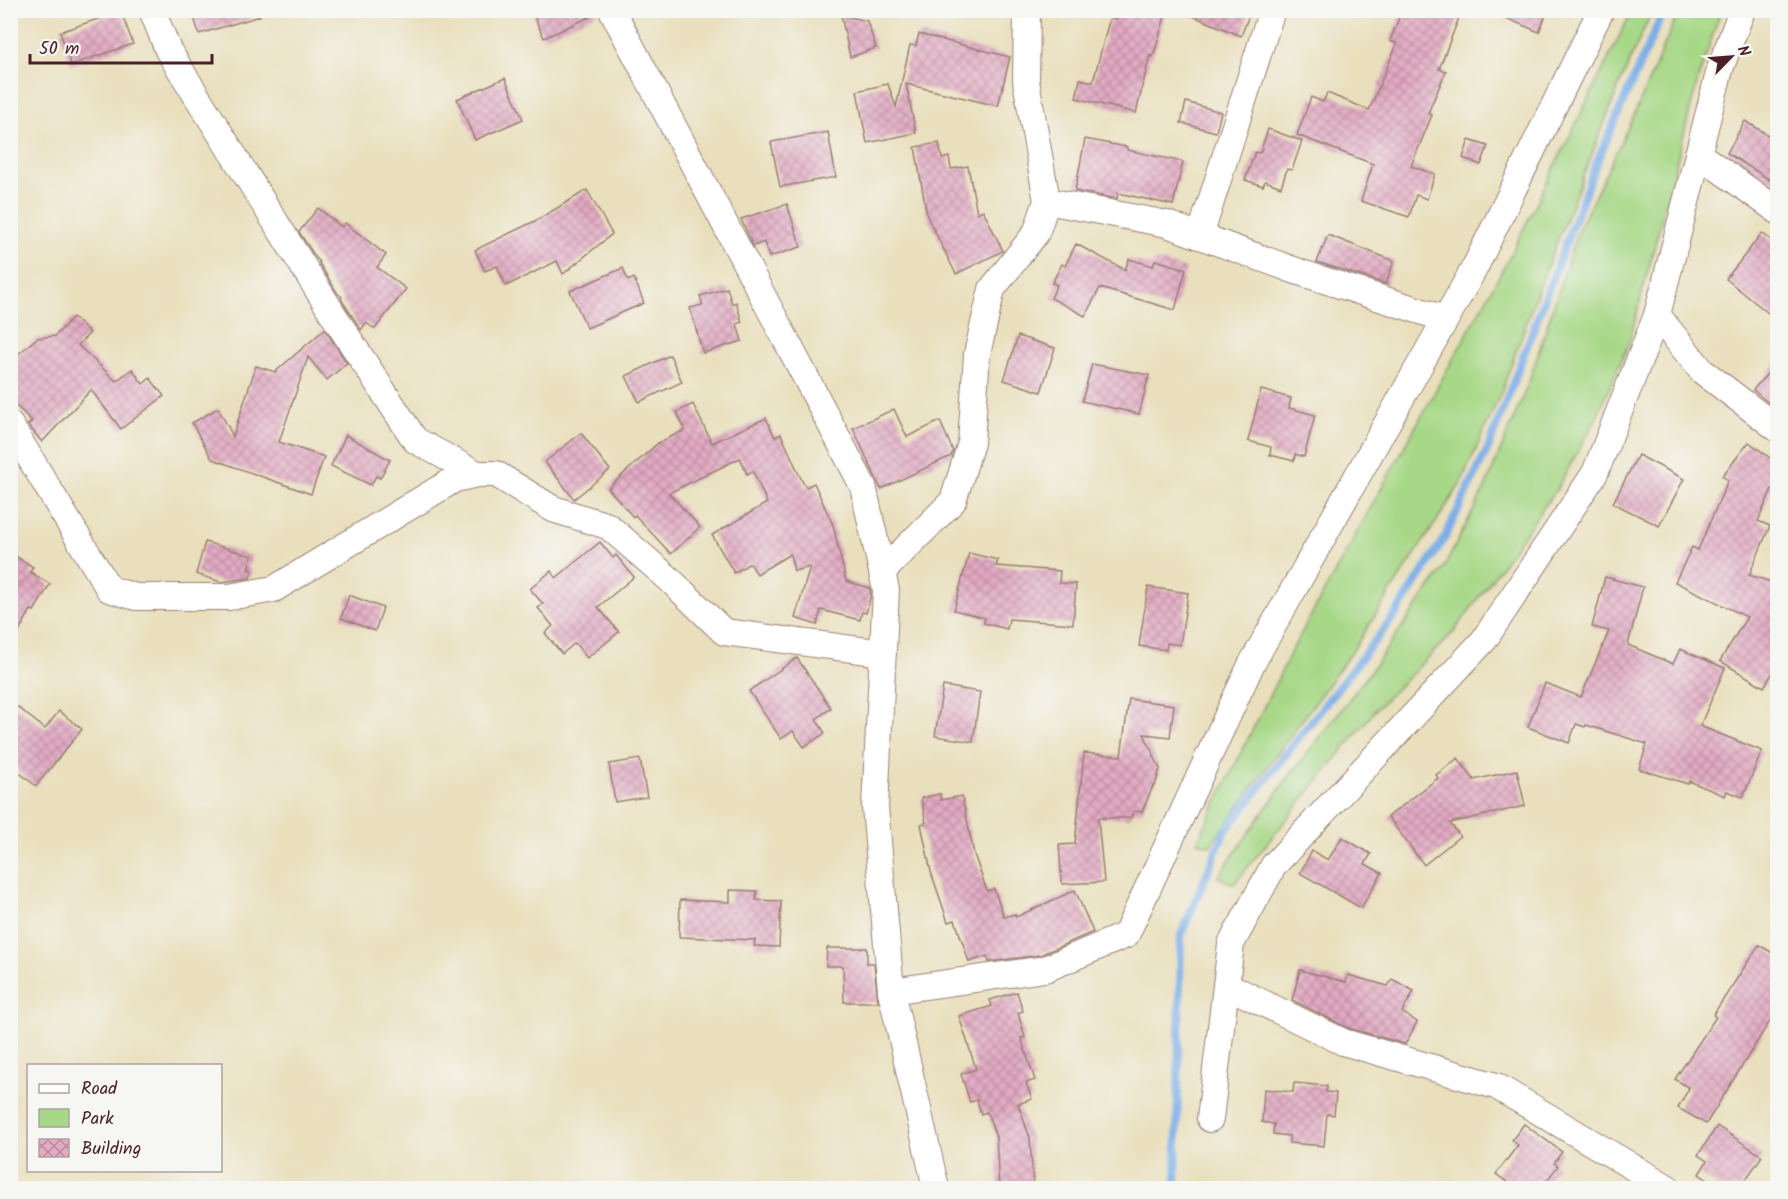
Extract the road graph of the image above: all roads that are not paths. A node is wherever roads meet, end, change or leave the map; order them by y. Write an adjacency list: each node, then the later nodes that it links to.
1 (152, 10): 15 (street)
2 (612, 10): 16 (street)
3 (1027, 10): 8 (street)
4 (1272, 10): 10 (street)
5 (1601, 10): 12 (street)
6 (1742, 10): 7 (street)
7 (1698, 154): 9 (street); 11 (street)
8 (1047, 201): 10 (street); 16 (street)
9 (1778, 211)
10 (1200, 236): 12 (street)
11 (1657, 315): 14 (street); 18 (street)
12 (1445, 320): 19 (street)
13 (10, 425): 15 (street)
14 (1778, 429)
15 (477, 474): 17 (street)
16 (882, 572): 17 (street)
17 (883, 654): 19 (street)
18 (1226, 985): 20 (street); 22 (street)
19 (891, 991): 21 (street)
20 (1210, 1119)
21 (936, 1188)
22 (1668, 1188)

